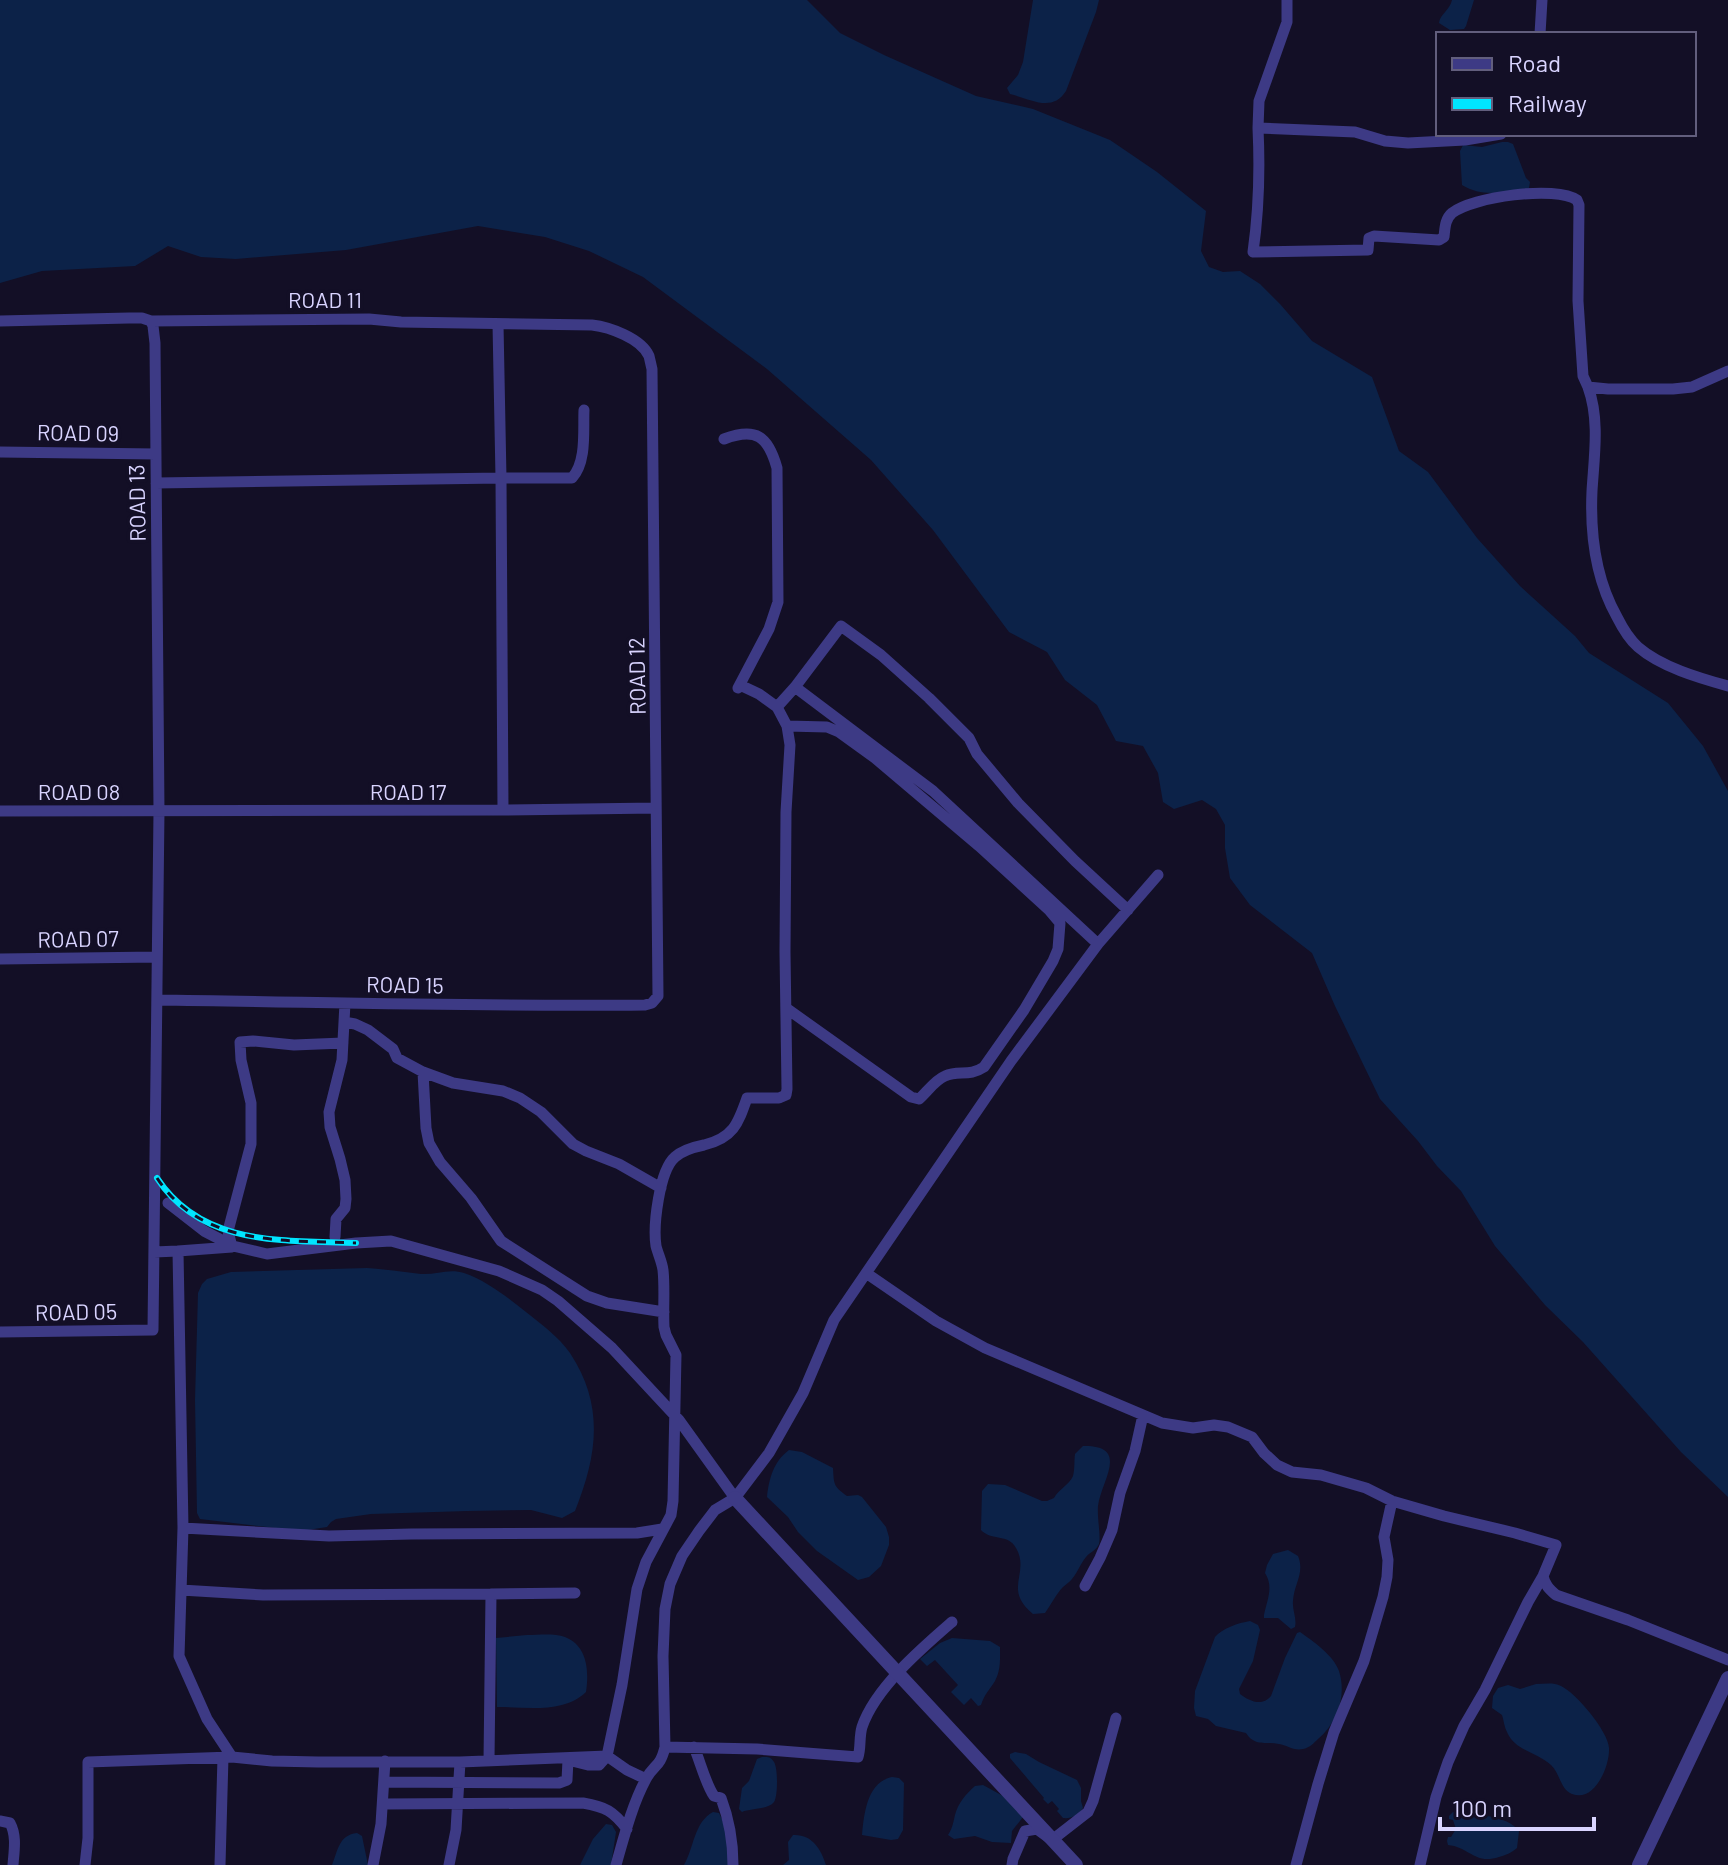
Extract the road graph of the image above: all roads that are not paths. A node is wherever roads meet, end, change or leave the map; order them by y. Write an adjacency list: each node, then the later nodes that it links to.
1 (1287, 0): 4 (street)
2 (1542, 0): 3 (street)
3 (1540, 32)
4 (1258, 128): 5 (street); 11 (street)
5 (1489, 136)
6 (0, 321): 7 (street, ROAD 11)
7 (151, 321): 8 (street, ROAD 11); 15 (street, ROAD 13)
8 (498, 324): 9 (street, ROAD 11); 16 (street)
9 (644, 349): 22 (street, ROAD 12)
10 (1728, 371): 11 (street)
11 (1588, 387): 18 (street)
12 (584, 410): 16 (street)
13 (724, 439): 20 (street)
14 (0, 452): 15 (street, ROAD 09)
15 (156, 454): 17 (street, ROAD 13)
16 (501, 478): 17 (street); 23 (street)
17 (156, 483): 25 (street, ROAD 13)
18 (1728, 686)
19 (795, 687): 20 (street); 27 (street); 28 (street)
20 (777, 707): 21 (street)
21 (787, 726): 34 (street); 34 (street)
22 (656, 808): 23 (street, ROAD 17); 33 (street, ROAD 12)
23 (503, 810): 25 (street, ROAD 17)
24 (0, 811): 25 (street, ROAD 08)
25 (159, 811): 29 (street, ROAD 13)
26 (1158, 875): 27 (street)
27 (1128, 910): 28 (street)
28 (1098, 944): 43 (street)
29 (157, 957): 30 (street, ROAD 07); 31 (street, ROAD 13)
30 (0, 959)
31 (157, 1000): 32 (street, ROAD 15); 42 (street, ROAD 13)
32 (345, 1003): 33 (street, ROAD 15); 35 (street)
33 (652, 1003)
34 (786, 1008): 38 (street)
35 (344, 1022): 36 (street); 37 (street)
36 (343, 1043): 40 (street); 41 (street)
37 (423, 1072): 38 (street); 44 (street)
38 (661, 1188): 44 (street)
39 (168, 1203): 48 (street)
40 (335, 1237)
41 (178, 1251): 42 (street); 51 (street)
42 (154, 1252): 45 (street, ROAD 13)
43 (866, 1273): 47 (street); 49 (street)
44 (664, 1312): 48 (street)
45 (153, 1330): 46 (street, ROAD 05)
46 (0, 1332)
47 (1143, 1415): 50 (street); 54 (street)
48 (676, 1417): 49 (street); 52 (street)
49 (735, 1498): 60 (street); 63 (street)
50 (1392, 1501): 53 (street); 87 (street)
51 (183, 1528): 52 (street); 55 (street)
52 (662, 1529): 65 (street)
53 (1543, 1576): 59 (street); 88 (street)
54 (1085, 1586)
55 (181, 1590): 57 (street); 66 (street)
56 (575, 1593): 57 (street)
57 (491, 1594): 67 (street)
58 (952, 1622): 60 (street)
59 (1728, 1660)
60 (897, 1673): 64 (street); 77 (street)
61 (1728, 1678): 89 (street)
62 (1116, 1718): 77 (street)
63 (665, 1747): 64 (street); 70 (street)
64 (694, 1747): 84 (street)
65 (607, 1756): 67 (street); 70 (street); 72 (street)
66 (227, 1757): 68 (street); 79 (street); 80 (street)
67 (489, 1760): 69 (street)
68 (385, 1761): 69 (street); 71 (street)
69 (460, 1762): 72 (street)
70 (646, 1779): 76 (street)
71 (384, 1782): 72 (street); 74 (street)
72 (459, 1782): 73 (street)
73 (457, 1803): 74 (street); 76 (street); 82 (street)
74 (383, 1804): 81 (street)
75 (0, 1821): 78 (street)
76 (627, 1829): 83 (street)
77 (1052, 1840): 85 (street); 86 (street)
78 (13, 1865)
79 (85, 1865)
80 (220, 1865)
81 (373, 1865)
82 (449, 1865)
83 (616, 1865)
84 (733, 1865)
85 (1012, 1865)
86 (1076, 1865)
87 (1296, 1865)
88 (1420, 1865)
89 (1639, 1865)

